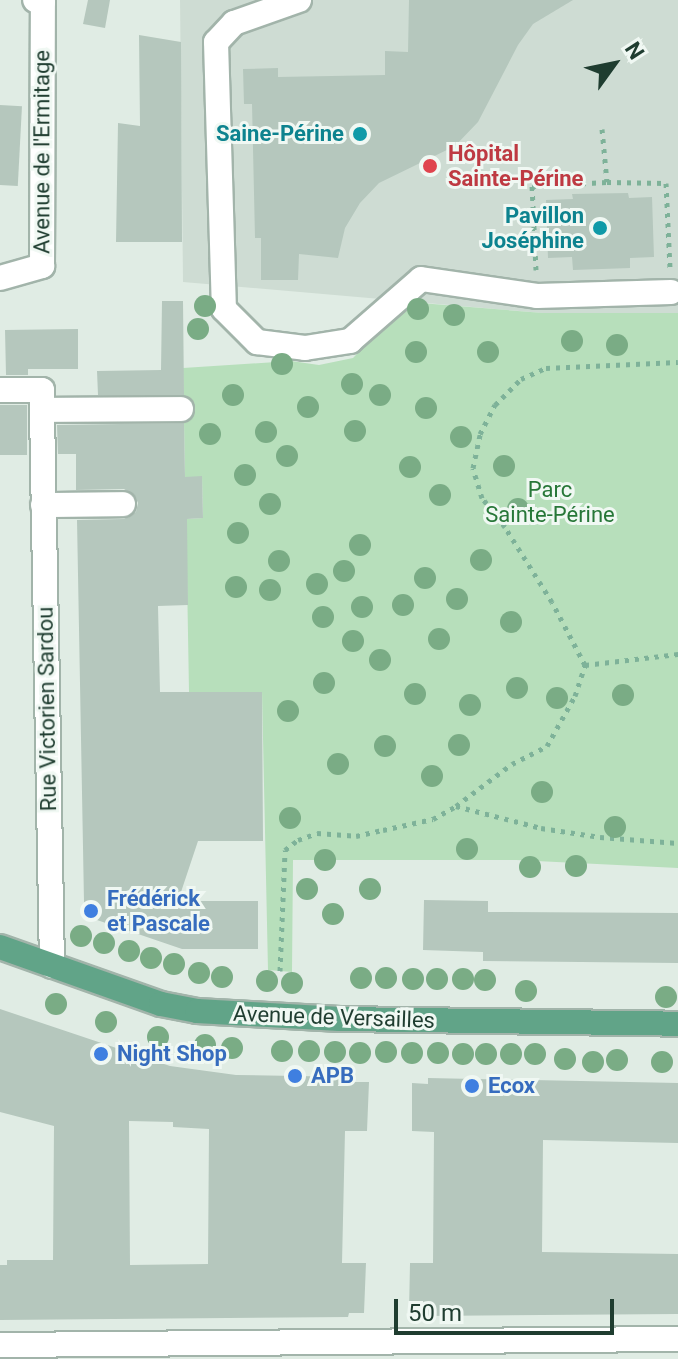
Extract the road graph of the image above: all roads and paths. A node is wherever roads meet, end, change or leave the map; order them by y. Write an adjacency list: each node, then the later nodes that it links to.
1 (35, 0): 5 (street, Avenue de l'Ermitage)
2 (299, 0): 7 (street)
3 (602, 129): 4 (path)
4 (607, 182): 6 (path); 7 (path)
5 (0, 278)
6 (671, 292): 7 (street)
7 (537, 296)
8 (678, 362): 15 (path)
9 (0, 390): 11 (street)
10 (181, 409): 11 (street)
11 (42, 410): 13 (street, Rue Victorien Sardou)
12 (123, 504): 13 (street)
13 (43, 505): 19 (street, Rue Victorien Sardou)
14 (678, 654): 15 (path)
15 (585, 665): 16 (path)
16 (456, 806): 17 (path); 20 (path)
17 (678, 843)
18 (0, 947): 19 (main road, Avenue de Versailles)
19 (52, 966): 21 (main road, Avenue de Versailles)
20 (280, 971)
21 (678, 1024)
22 (678, 1339): 23 (street)
23 (0, 1345)

